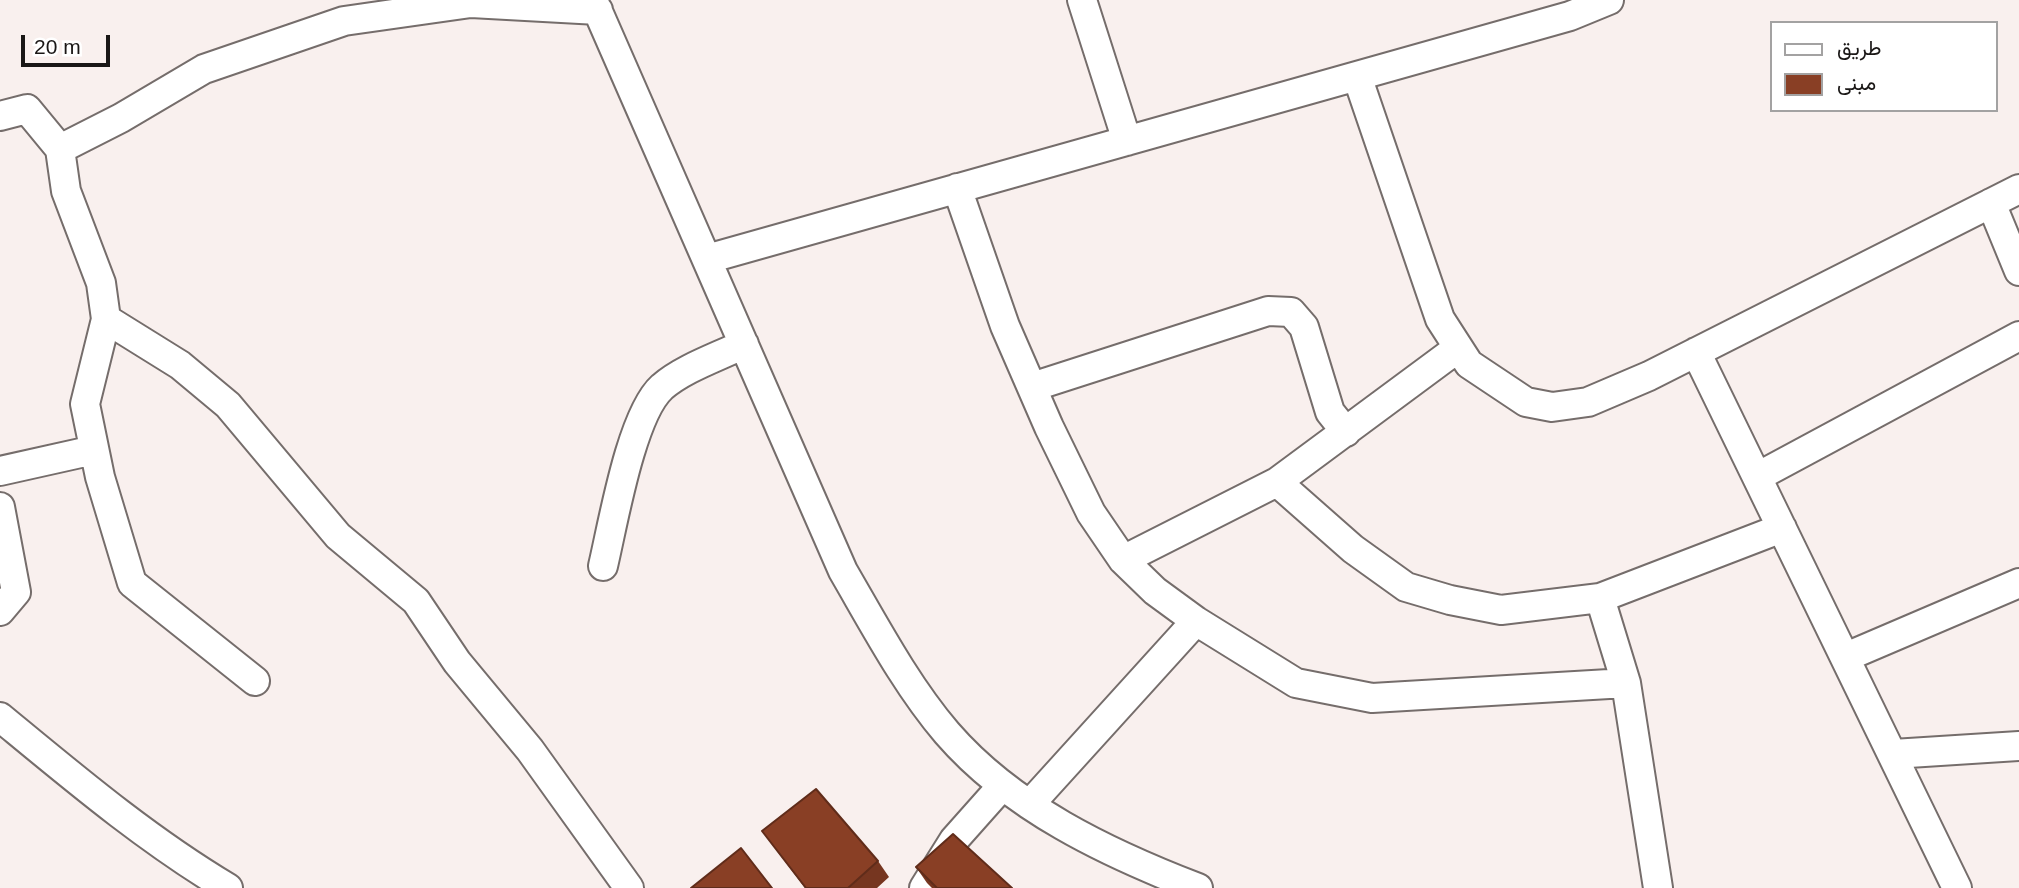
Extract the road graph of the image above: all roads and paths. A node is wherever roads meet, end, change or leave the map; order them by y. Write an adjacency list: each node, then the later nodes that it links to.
1 (1082, 0): 7 (street)
2 (1609, 0): 4 (street)
3 (596, 5): 8 (street); 12 (street)
4 (1568, 8): 5 (street)
5 (1357, 76): 7 (street); 17 (street)
6 (0, 116): 8 (street)
7 (1127, 141): 9 (street)
8 (61, 149): 14 (street)
9 (957, 188): 12 (street); 19 (street)
10 (2019, 189): 11 (street)
11 (1991, 204): 13 (street); 18 (street)
12 (706, 259): 16 (street)
13 (2019, 271)
14 (106, 319): 21 (street); 42 (street)
15 (2019, 336): 23 (street)
16 (744, 344): 28 (street); 39 (street)
17 (1458, 348): 18 (street); 20 (street)
18 (1696, 352): 23 (street)
19 (1032, 387): 20 (street); 27 (street)
20 (1346, 432): 24 (street)
21 (94, 450): 22 (street); 34 (street)
22 (0, 471)
23 (1757, 477): 26 (street)
24 (1277, 482): 27 (street); 30 (street)
25 (0, 507): 31 (street)
26 (1782, 528): 30 (street); 33 (street)
27 (1123, 560): 32 (street)
28 (603, 566)
29 (2019, 583): 33 (street)
30 (1600, 598): 35 (street)
31 (0, 611)
32 (1196, 621): 35 (street); 40 (street)
33 (1846, 657): 38 (street)
34 (255, 681)
35 (1626, 683): 45 (street)
36 (0, 717): 41 (street)
37 (2019, 747): 38 (street)
38 (1894, 754): 46 (street)
39 (1002, 786): 40 (street); 43 (street)
40 (1030, 804): 44 (street)
41 (228, 888)
42 (629, 888)
43 (924, 888)
44 (1198, 888)
45 (1658, 888)
46 (1957, 888)

